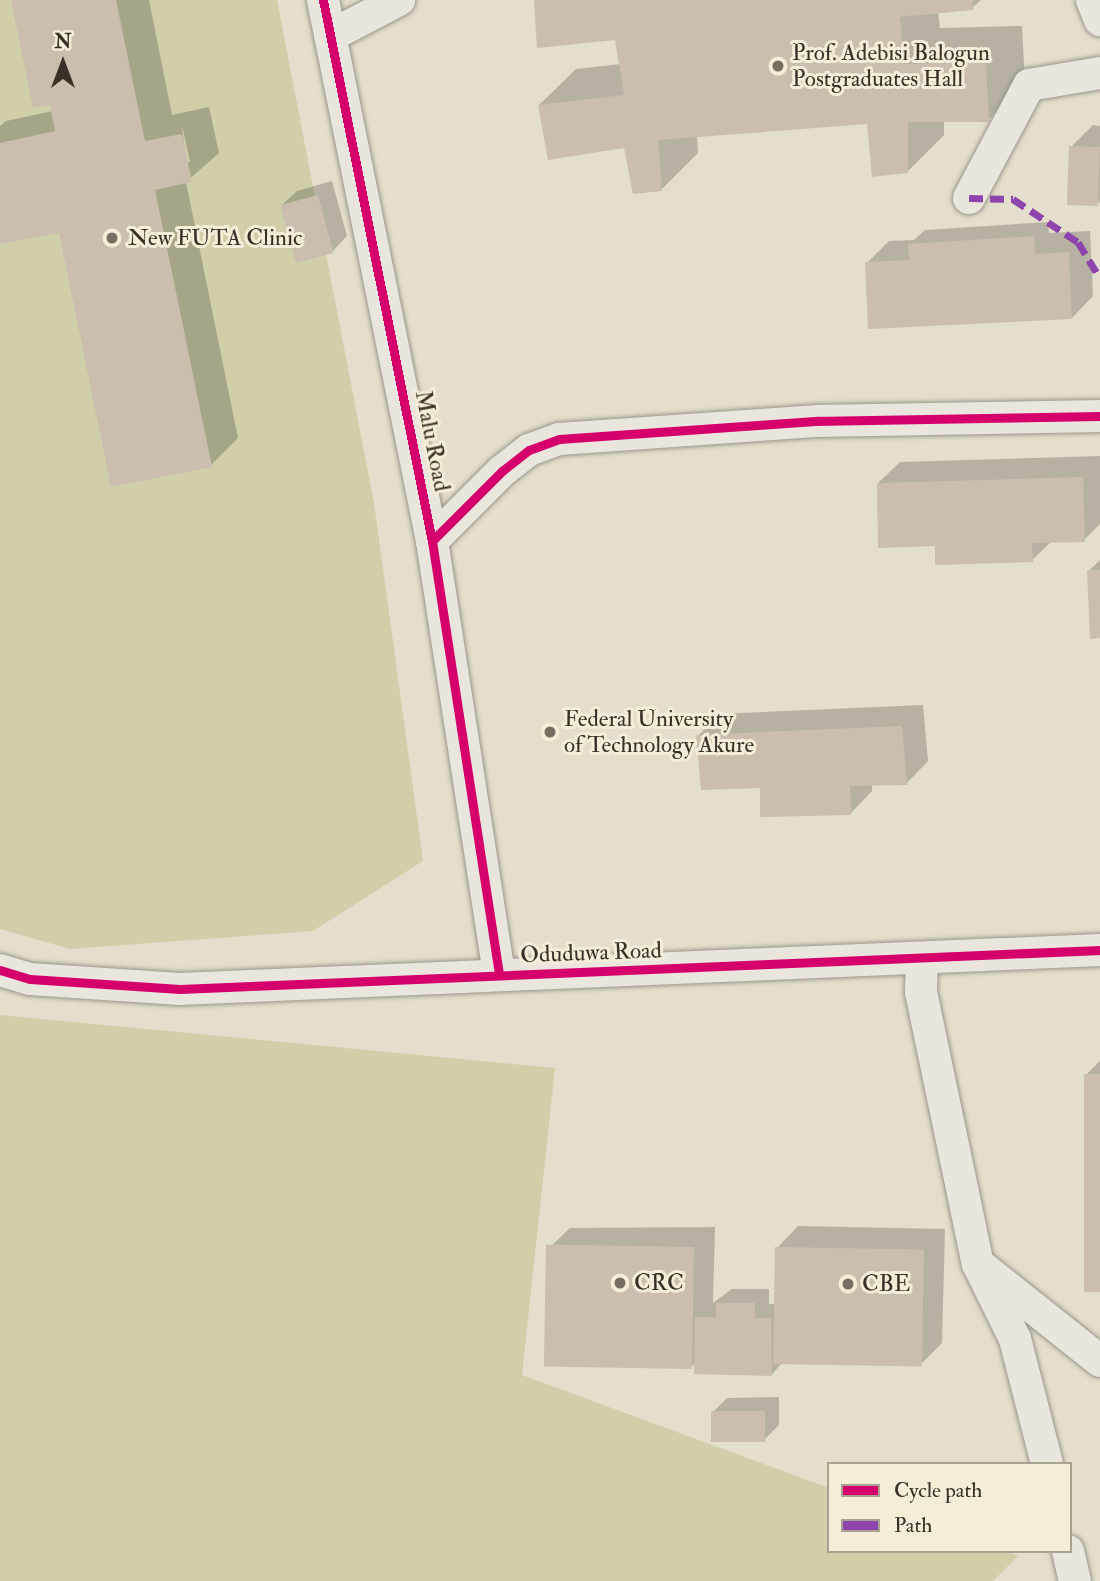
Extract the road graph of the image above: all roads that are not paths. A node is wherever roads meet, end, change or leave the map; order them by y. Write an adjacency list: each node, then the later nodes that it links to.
1 (323, 0): 5 (street, Malu Road)
2 (399, 0): 5 (street)
3 (1093, 0): 4 (street)
4 (1100, 20)
5 (330, 36): 9 (street, Malu Road)
6 (1100, 73): 7 (street)
7 (969, 198)
8 (1100, 416): 9 (street)
9 (432, 541): 13 (street, Malu Road)
10 (1100, 950): 11 (street, Oduduwa Road)
11 (922, 961): 13 (street, Oduduwa Road); 14 (street)
12 (0, 971): 13 (street, Oduduwa Road)
13 (499, 975)
14 (978, 1264): 15 (street); 16 (street)
15 (1100, 1361)
16 (1046, 1462)
17 (1068, 1553): 18 (street)
18 (1075, 1581)

